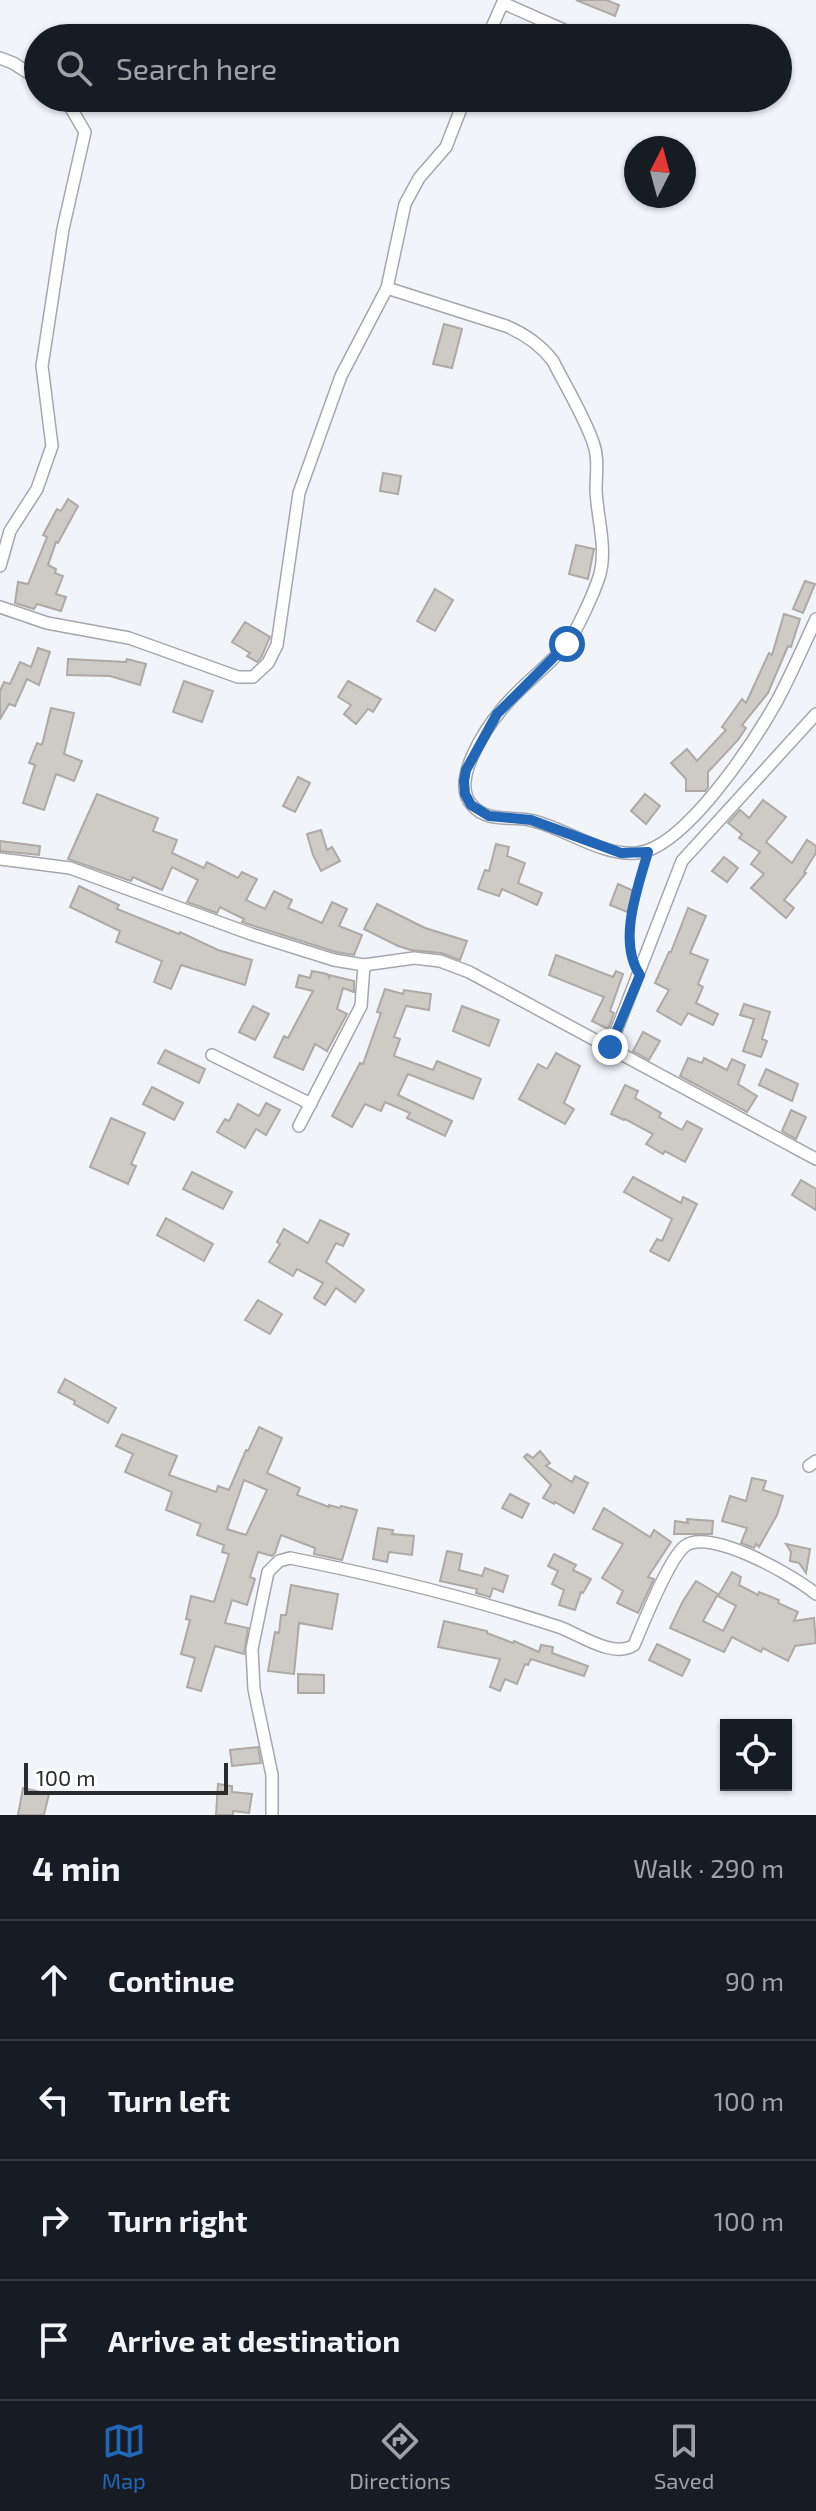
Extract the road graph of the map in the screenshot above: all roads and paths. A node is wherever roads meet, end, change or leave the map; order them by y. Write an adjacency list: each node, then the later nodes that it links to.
1 (503, 2): 2 (street); 3 (street)
2 (493, 24)
3 (551, 24)
4 (0, 58): 5 (street)
5 (24, 70)
6 (73, 112): 9 (street)
7 (460, 112): 8 (street)
8 (387, 288): 10 (street); 14 (street)
9 (0, 566)
10 (0, 607)
11 (816, 619): 13 (street)
12 (816, 714): 16 (street)
13 (672, 839): 14 (street); 16 (street)
14 (648, 852): 18 (path)
15 (0, 859): 17 (street)
16 (682, 861): 18 (street)
17 (364, 965): 19 (street); 21 (street)
18 (640, 975): 19 (street)
19 (610, 1047): 23 (street)
20 (212, 1055): 21 (street)
21 (311, 1104): 22 (street)
22 (299, 1126)
23 (816, 1159)
24 (816, 1594): 25 (street)
25 (272, 1815)

